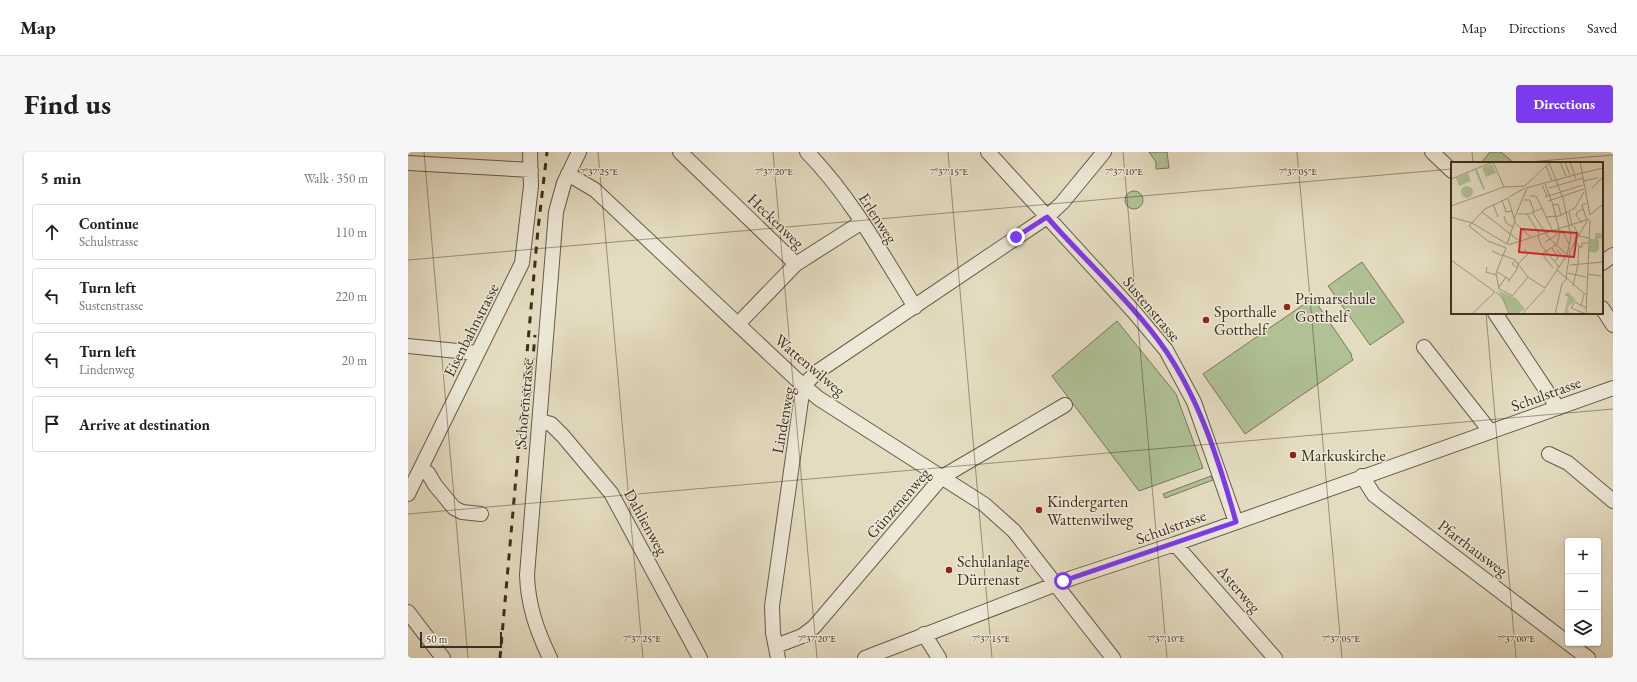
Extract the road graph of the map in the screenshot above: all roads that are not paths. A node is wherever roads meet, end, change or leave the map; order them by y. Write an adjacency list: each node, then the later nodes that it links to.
1 (530, 152): 9 (street, Eisenbahnstrasse)
2 (580, 152): 11 (street, Schorenstrasse)
3 (680, 152): 16 (street, Heckenweg)
4 (807, 152): 13 (street, Erlenweg)
5 (988, 152): 12 (street, Sustenstrasse)
6 (1104, 152): 12 (street, Lindenweg)
7 (1432, 152): 10 (street)
8 (408, 163): 9 (street)
9 (531, 170): 26 (street, Eisenbahnstrasse)
10 (1451, 170)
11 (568, 174): 22 (street, Wattenwilweg); 31 (street, Schorenstrasse)
12 (1047, 217): 18 (street, Lindenweg); 40 (street, Sustenstrasse)
13 (862, 222): 16 (street, Heckenweg); 18 (street, Erlenweg)
14 (1613, 255): 15 (street)
15 (1603, 262)
16 (796, 264): 22 (street, Heckenweg)
17 (1603, 297): 20 (street)
18 (915, 308): 27 (street, Lindenweg)
19 (1603, 310): 23 (street)
20 (1613, 312)
21 (1496, 314): 30 (street)
22 (738, 324): 27 (street, Wattenwilweg)
23 (1613, 325)
24 (408, 346): 26 (street)
25 (1424, 348): 32 (street)
26 (477, 354): 34 (street, Eisenbahnstrasse)
27 (803, 386): 36 (street, Wattenwilweg); 47 (street, Lindenweg)
28 (1613, 388): 30 (street, Schulstrasse)
29 (1065, 404): 36 (street, Günzenenweg)
30 (1558, 408): 32 (street, Schulstrasse)
31 (540, 421): 49 (street, Schorenstrasse); 50 (street, Dahlienweg)
32 (1490, 431): 35 (street, Schulstrasse)
33 (1549, 454): 38 (street)
34 (415, 471): 37 (street, Eisenbahnstrasse); 39 (street)
35 (1362, 476): 40 (street, Schulstrasse); 45 (street, Pfarrhausweg)
36 (942, 477): 42 (street, Wattenwilweg); 47 (street, Günzenenweg)
37 (408, 494)
38 (1613, 501)
39 (481, 514)
40 (1236, 522): 41 (street, Schulstrasse)
41 (1175, 544): 42 (street, Schulstrasse); 54 (street, Asterweg)
42 (1055, 585): 44 (street, Schulstrasse); 53 (street, Wattenwilweg)
43 (408, 612): 48 (street)
44 (924, 634): 51 (street, Schulstrasse); 52 (street)
45 (1565, 641)
46 (1572, 646): 55 (street, Pfarrhausweg)
47 (777, 652)
48 (443, 658)
49 (550, 658)
50 (700, 658)
51 (865, 658)
52 (939, 658)
53 (1113, 658)
54 (1276, 658)
55 (1588, 658)

